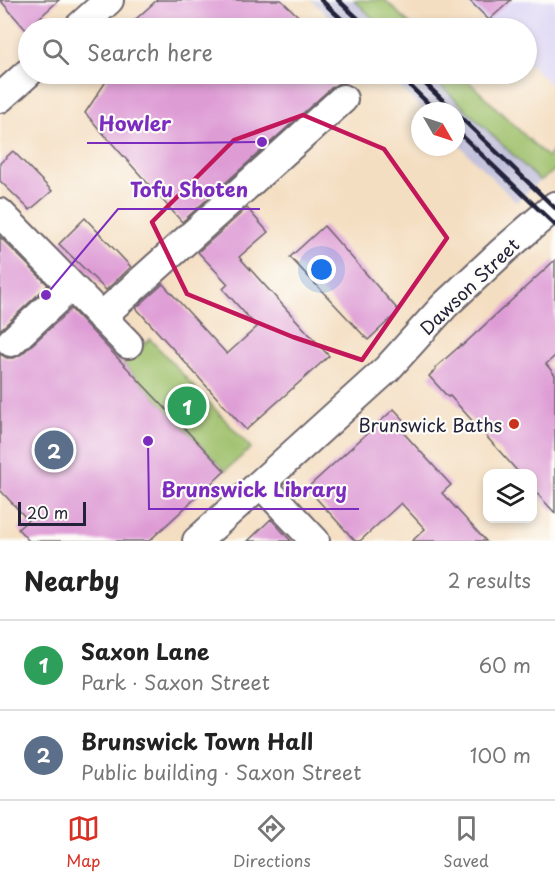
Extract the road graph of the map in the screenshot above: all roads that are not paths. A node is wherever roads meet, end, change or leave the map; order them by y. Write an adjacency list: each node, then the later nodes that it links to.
1 (109, 0): 2 (street)
2 (89, 18)
3 (18, 82): 4 (street)
4 (0, 98)
5 (343, 99): 10 (street)
6 (555, 206): 13 (street, Dawson Street)
7 (0, 213): 9 (street)
8 (555, 228): 13 (street, Dawson Street)
9 (71, 286): 10 (street); 11 (street)
10 (101, 317): 12 (street)
11 (11, 342)
12 (128, 344)
13 (387, 369): 14 (street, Dawson Street)
14 (261, 484): 15 (street, Dawson Street); 16 (street)
15 (198, 541)
16 (315, 541)

